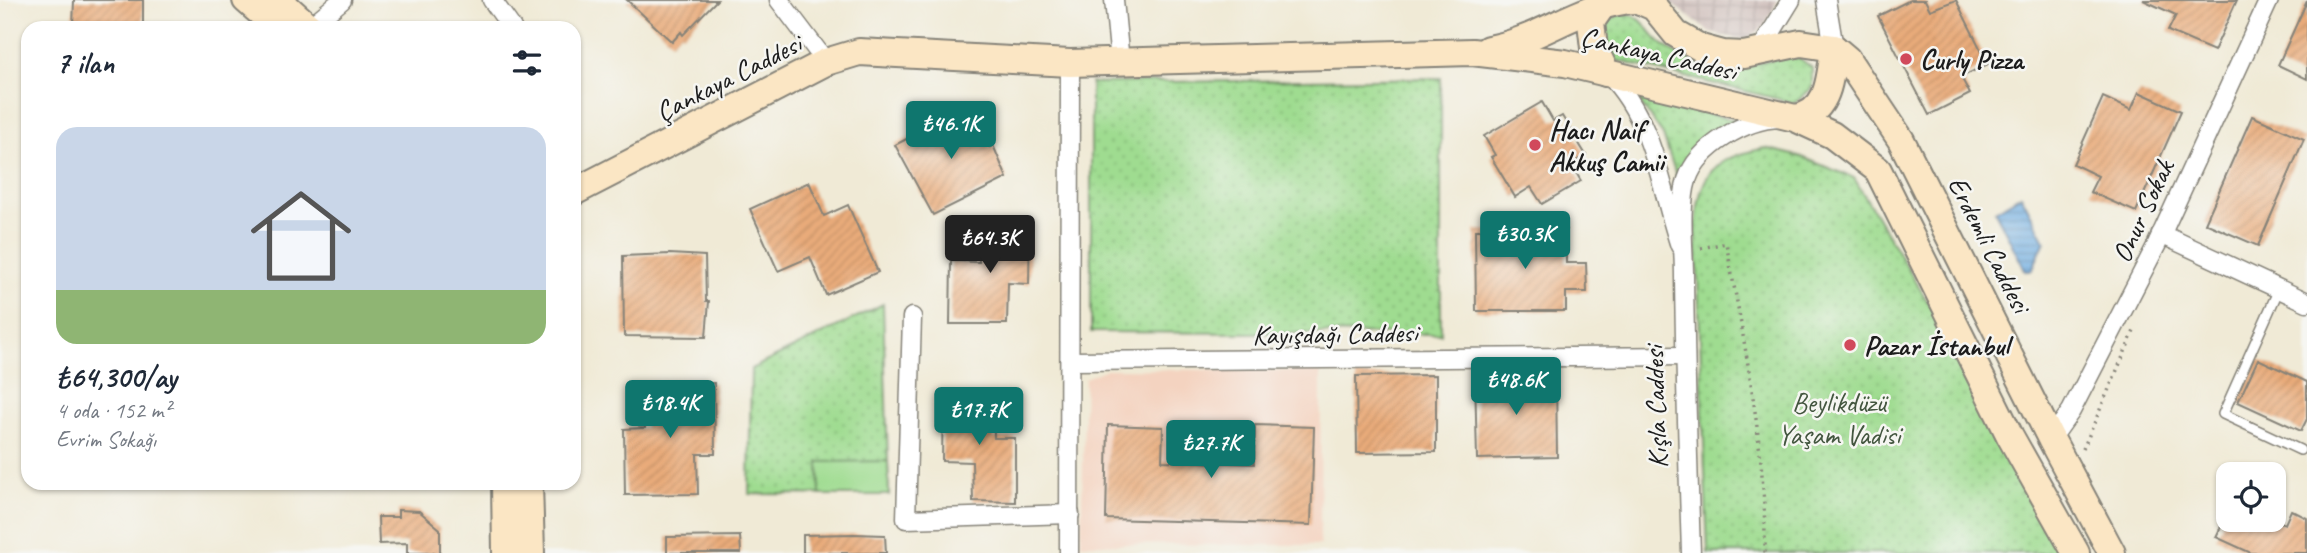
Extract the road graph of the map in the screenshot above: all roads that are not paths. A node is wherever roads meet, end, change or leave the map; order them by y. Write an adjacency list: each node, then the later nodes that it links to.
1 (246, 0): 12 (main road)
2 (279, 0): 13 (main road)
3 (342, 0): 14 (street)
4 (492, 0): 15 (street)
5 (779, 0): 19 (street)
6 (1114, 0): 20 (street)
7 (1791, 0): 18 (street)
8 (1826, 0): 16 (street)
9 (2269, 0): 25 (street, Onur Sokak)
10 (1644, 2): 11 (main road); 18 (main road)
11 (1602, 6): 17 (main road); 22 (main road)
12 (270, 21)
13 (303, 21)
14 (317, 21)
15 (507, 21)
16 (1834, 48): 18 (main road); 23 (main road); 32 (main road, Erdemli Caddesi)
17 (1472, 52): 20 (main road, Çankaya Caddesi); 22 (main road, Çankaya Caddesi)
18 (1759, 52)
19 (825, 62): 21 (main road, Çankaya Caddesi); 24 (main road, Çankaya Caddesi)
20 (1121, 62): 21 (main road, Çankaya Caddesi)
21 (1070, 63): 31 (street)
22 (1606, 73): 23 (main road, Çankaya Caddesi); 26 (street)
23 (1795, 118): 26 (street); 41 (main road)
24 (581, 188)
25 (2161, 234): 27 (street); 32 (street, Onur Sokak)
26 (1684, 259): 30 (street, Kışla Caddesi)
27 (2279, 289): 28 (street); 33 (lane)
28 (2307, 302)
29 (912, 317): 36 (street)
30 (1685, 356): 31 (street, Kayışdağı Caddesi); 40 (street, Kışla Caddesi)
31 (1071, 361): 36 (street)
32 (2051, 439): 42 (main road, Erdemli Caddesi)
33 (2300, 450)
34 (505, 490): 37 (main road)
35 (529, 490): 38 (main road)
36 (1070, 514): 39 (street)
37 (506, 553)
38 (531, 553)
39 (1069, 553)
40 (1691, 553)
41 (2076, 553)
42 (2112, 553)

